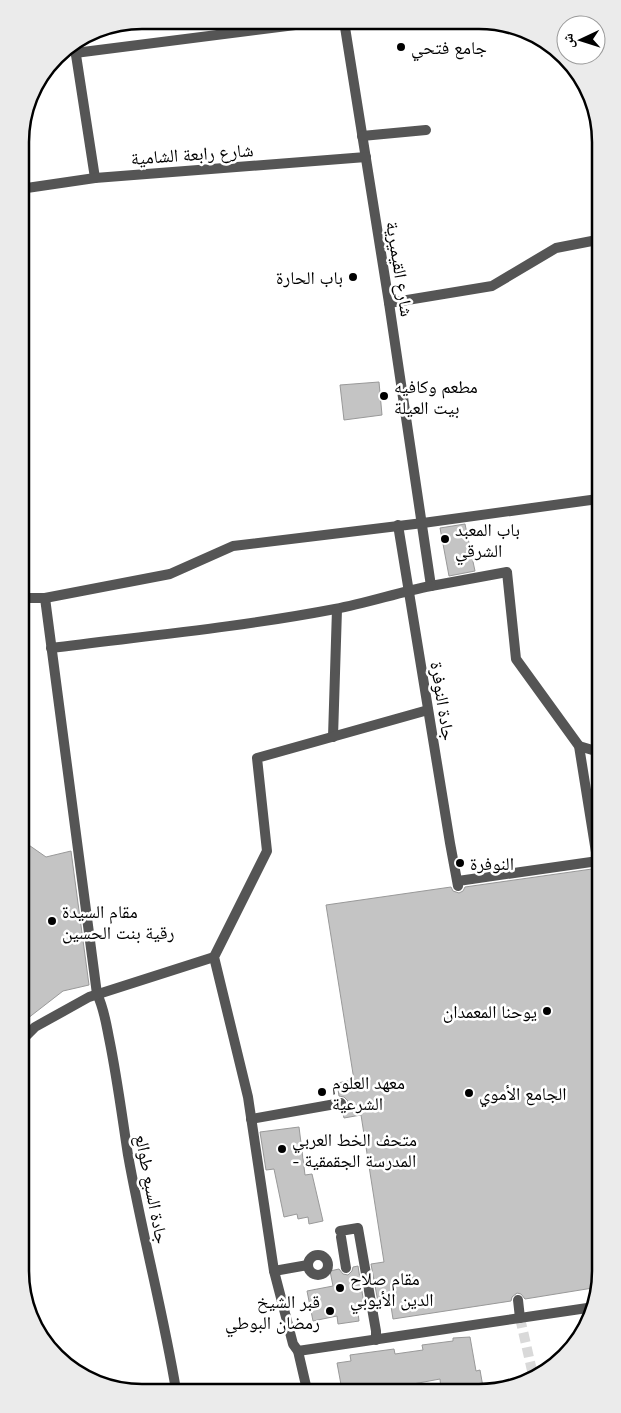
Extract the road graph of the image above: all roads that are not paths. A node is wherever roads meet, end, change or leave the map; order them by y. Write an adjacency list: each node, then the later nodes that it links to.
1 (264, 29): 3 (street)
2 (345, 29): 5 (street, شارع القيميرية)
3 (76, 53): 7 (street)
4 (426, 130): 5 (street)
5 (362, 136): 6 (street, شارع القيميرية)
6 (366, 157): 7 (street, شارع رابعة الشامية); 10 (street, شارع القيميرية)
7 (95, 178): 8 (street, شارع رابعة الشامية)
8 (29, 188)
9 (592, 241): 10 (street)
10 (389, 303): 12 (street, شارع القيميرية)
11 (592, 500): 12 (street)
12 (423, 523): 13 (street); 14 (street, شارع القيميرية)
13 (398, 525): 15 (street, جادة النوفرة); 17 (street)
14 (432, 586): 15 (street); 22 (street)
15 (409, 590): 18 (street); 20 (street, جادة النوفرة)
16 (29, 598): 17 (street)
17 (45, 598): 19 (street, جادة السبع طوالع)
18 (337, 609): 19 (street); 21 (street)
19 (51, 648): 27 (street, جادة السبع طوالع)
20 (428, 710): 21 (street); 25 (street, جادة النوفرة)
21 (333, 737): 26 (street)
22 (579, 746): 23 (street); 24 (street)
23 (592, 750)
24 (592, 828)
25 (592, 867)
26 (214, 957): 27 (street); 30 (street)
27 (97, 994): 28 (street); 39 (street, جادة السبع طوالع)
28 (29, 1033)
29 (341, 1103): 30 (street)
30 (251, 1119): 33 (street)
31 (328, 1263): 32 (street); 32 (street); 37 (street)
32 (308, 1265): 33 (street)
33 (274, 1271): 38 (street)
34 (518, 1300): 36 (street)
35 (586, 1307): 36 (street)
36 (520, 1318): 37 (street)
37 (376, 1340): 38 (street)
38 (298, 1351): 40 (street)
39 (175, 1384)
40 (306, 1384)

